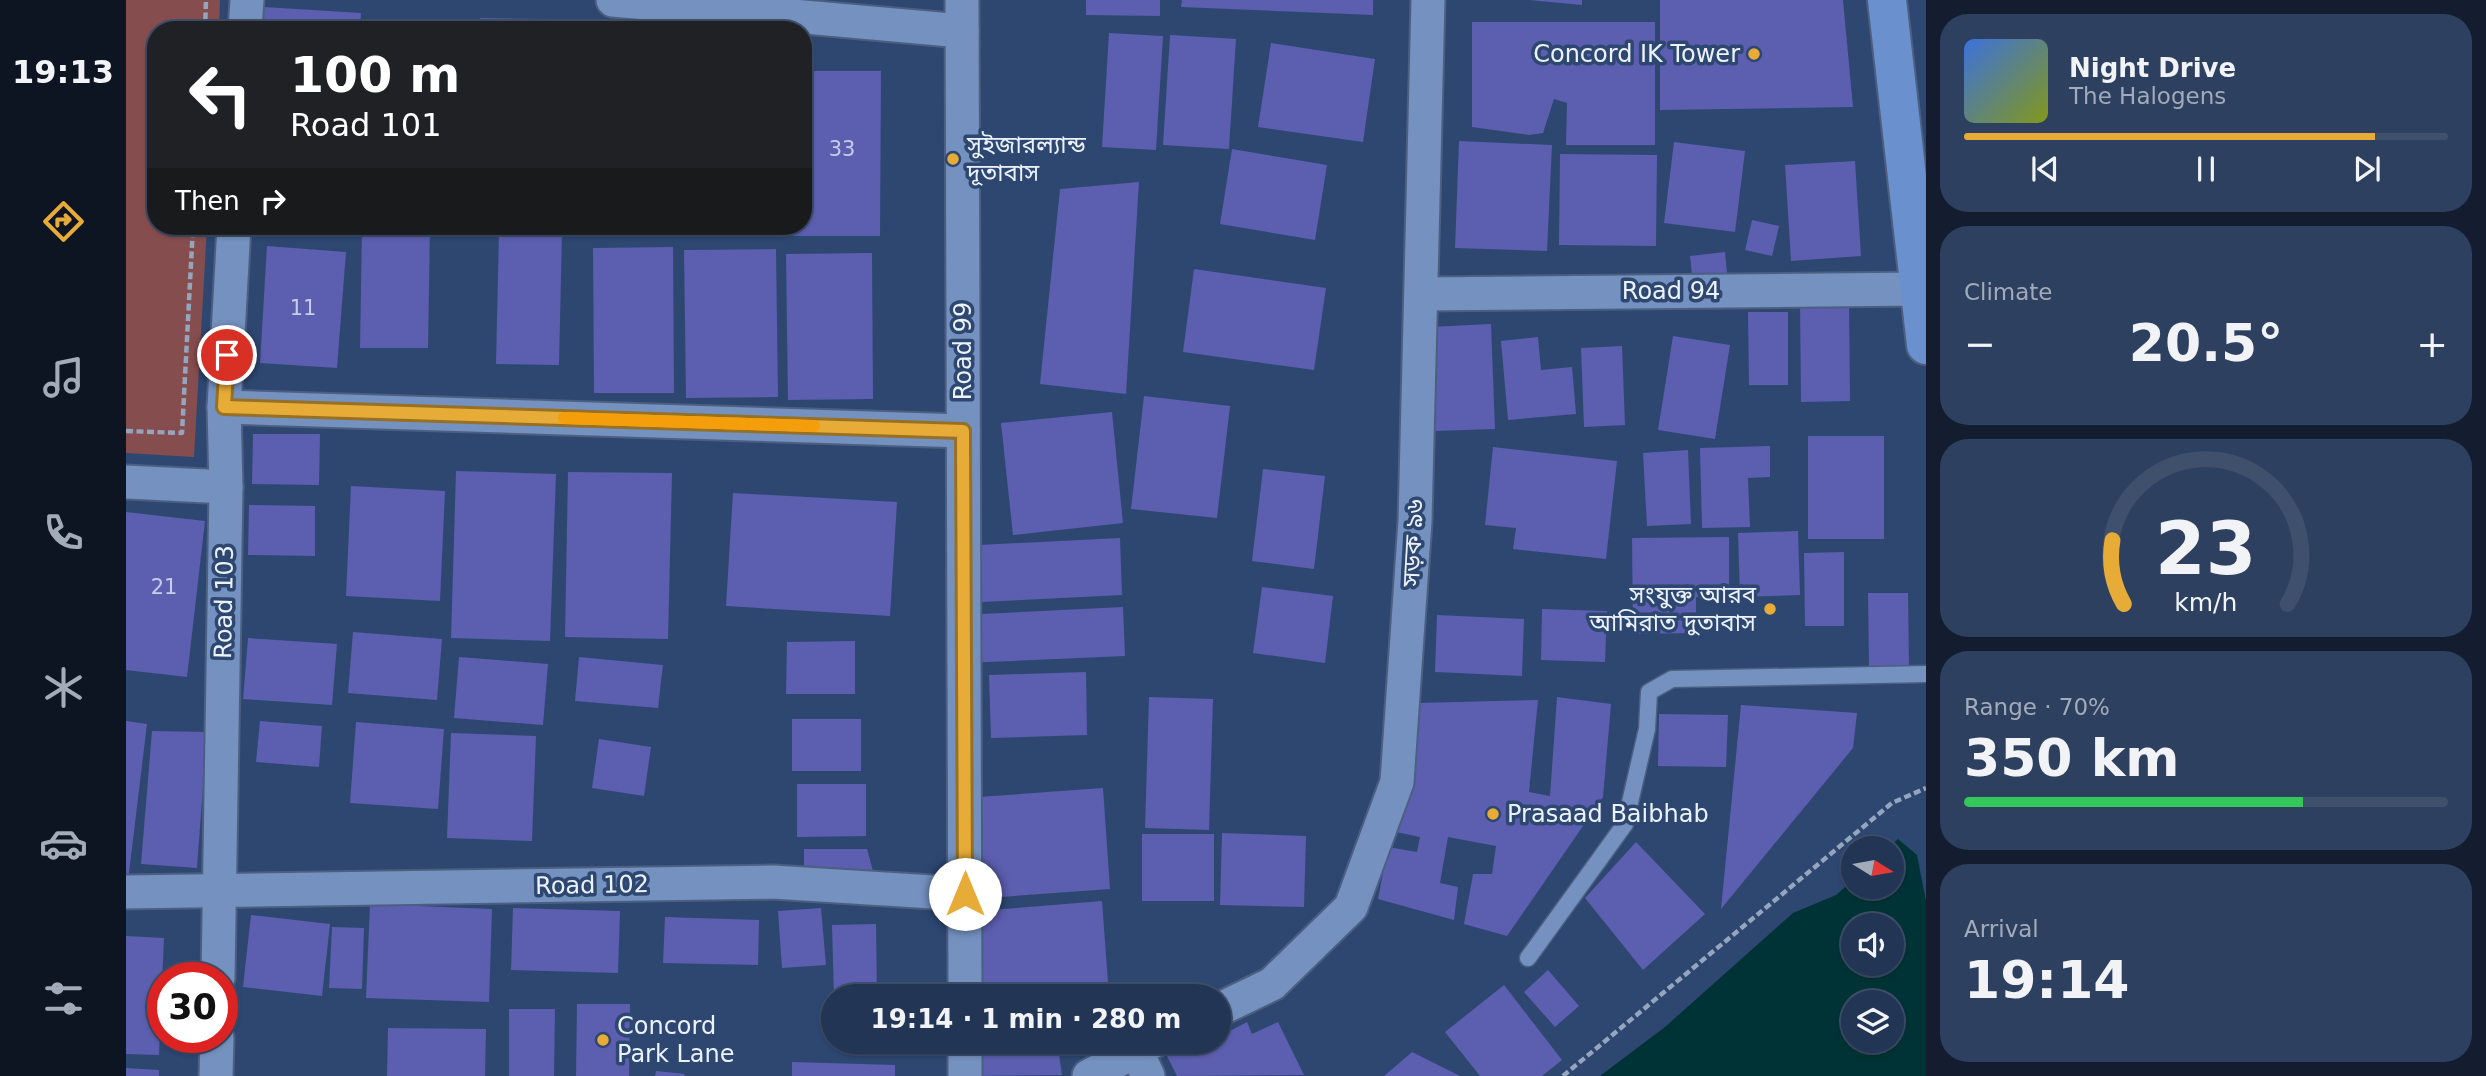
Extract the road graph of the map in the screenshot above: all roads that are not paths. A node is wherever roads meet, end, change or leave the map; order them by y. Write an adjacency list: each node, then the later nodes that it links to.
1 (247, 0): 6 (street)
2 (613, 0): 5 (street)
3 (1428, 0): 9 (street, সড়ক ৯৬)
4 (1886, 0): 8 (main road)
5 (962, 15): 12 (street, Road 99)
6 (246, 21)
7 (234, 235): 11 (street, Road 103)
8 (1923, 289): 9 (street, Road 94); 10 (main road)
9 (1422, 294): 22 (street, সড়ক ৯৬)
10 (1926, 345)
11 (224, 407): 12 (street); 14 (street, Road 103)
12 (963, 431): 18 (street, Road 99)
13 (126, 482): 14 (street)
14 (226, 487): 16 (street, Road 103)
15 (1926, 674): 19 (lane)
16 (220, 890): 17 (street, Road 102); 18 (street, Road 102); 20 (street, Road 103)
17 (126, 892)
18 (965, 894): 21 (street, Road 99)
19 (1528, 958)
20 (218, 962)
21 (965, 984)
22 (1231, 1004)
23 (217, 1053): 26 (street)
24 (965, 1054): 27 (street)
25 (1146, 1056): 28 (street)
26 (216, 1076)
27 (965, 1076)
28 (1089, 1076)

